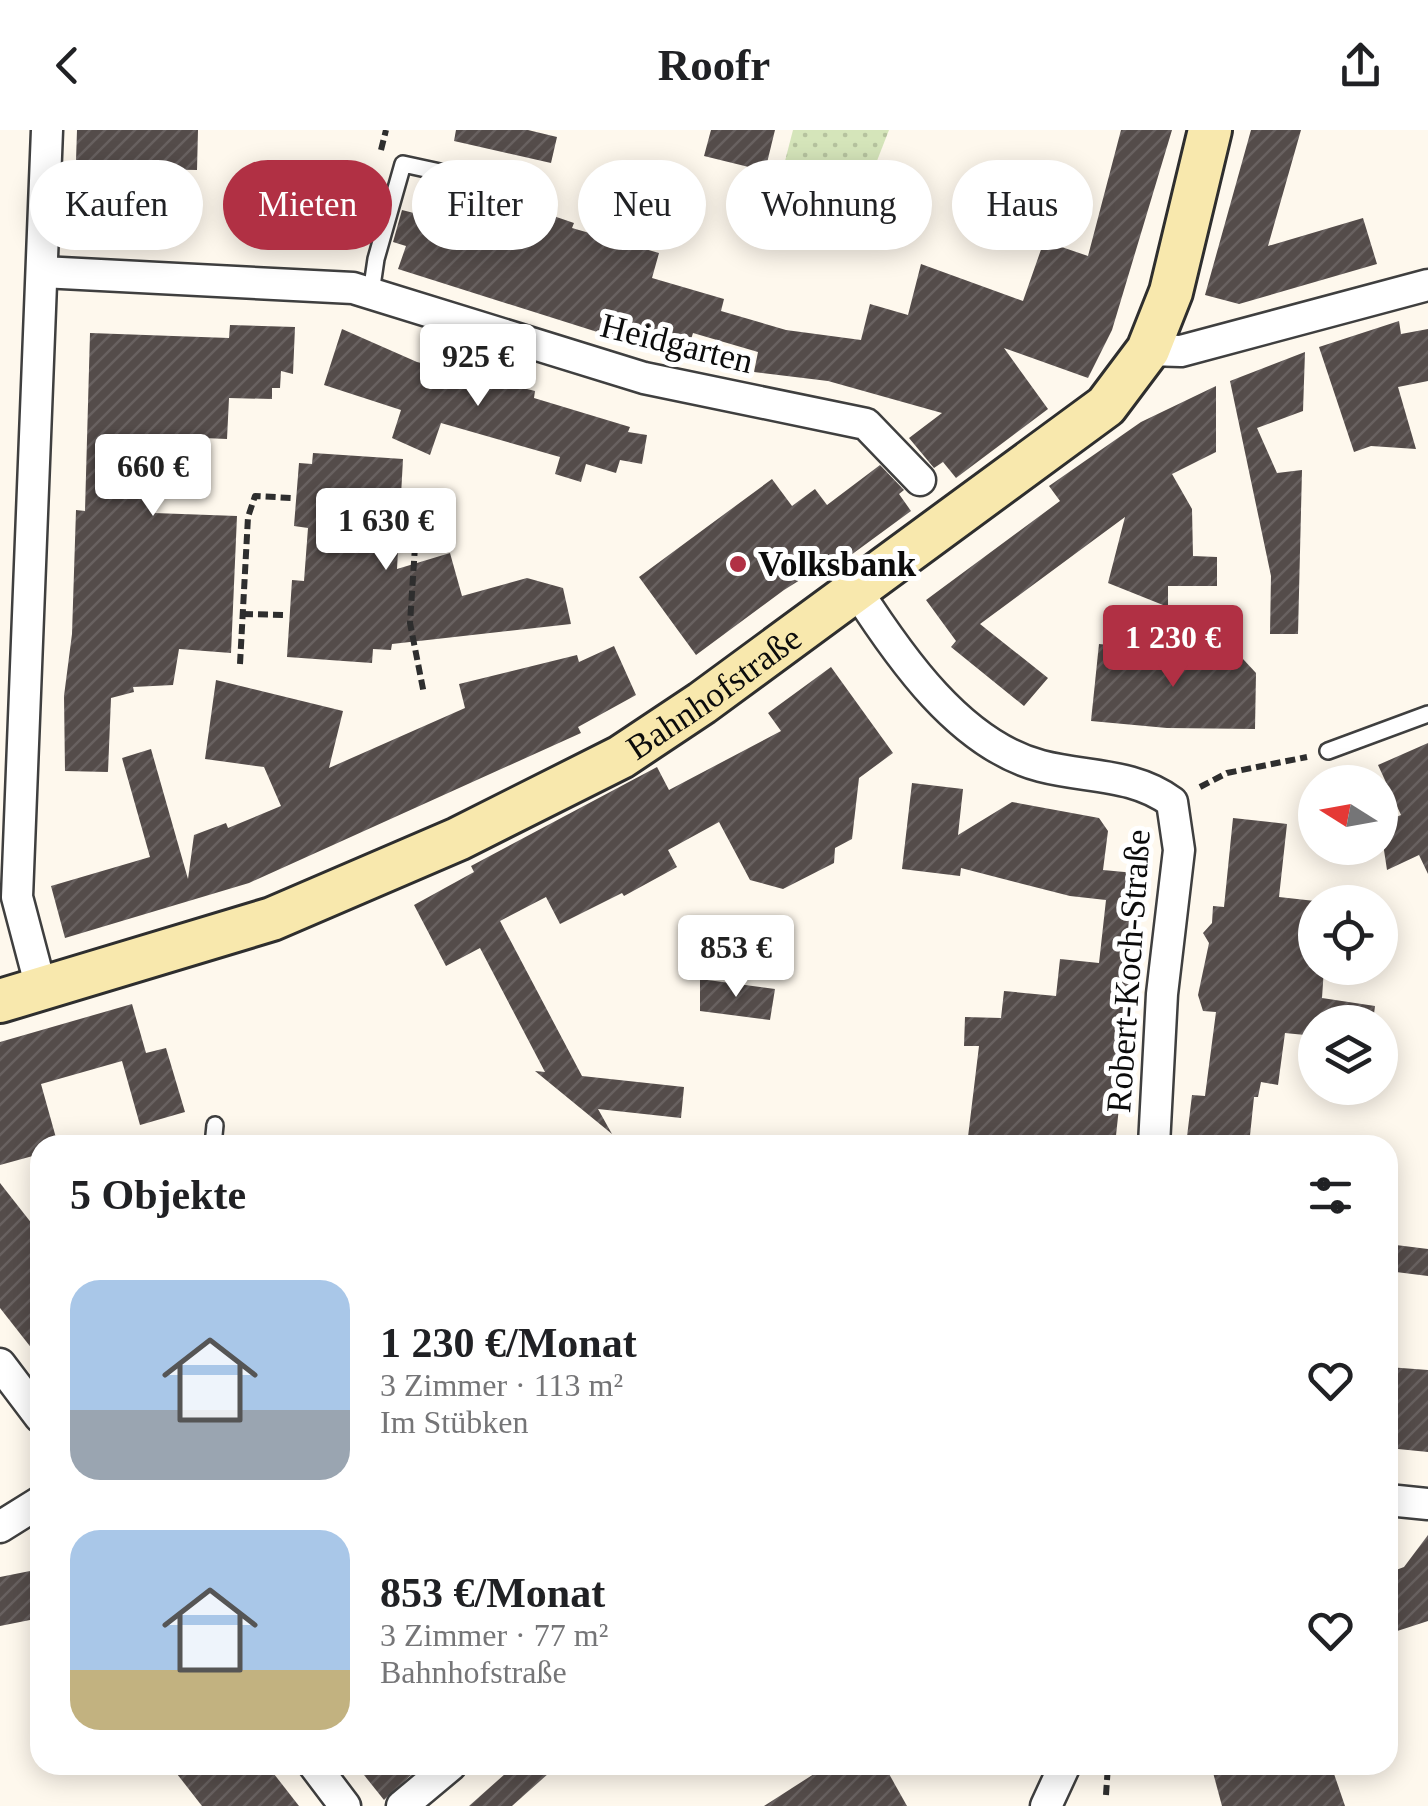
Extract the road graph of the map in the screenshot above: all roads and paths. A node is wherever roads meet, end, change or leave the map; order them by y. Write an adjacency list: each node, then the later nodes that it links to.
1 (46, 130): 4 (street)
2 (1210, 130): 7 (street, Bahnhofstraße)
3 (412, 166): 6 (lane)
4 (42, 272): 6 (street, Heidgarten); 19 (street)
5 (1428, 285): 7 (street)
6 (371, 294): 8 (street, Heidgarten)
7 (1148, 350): 11 (street, Bahnhofstraße)
8 (920, 480)
9 (292, 498): 12 (path)
10 (418, 501): 15 (path)
11 (857, 591): 18 (street); 20 (street, Bahnhofstraße)
12 (243, 614): 13 (path); 14 (path)
13 (285, 616)
14 (240, 664)
15 (424, 694)
16 (1428, 714): 17 (lane)
17 (1328, 751): 18 (path)
18 (1172, 802): 24 (street, Robert-Koch-Straße)
19 (8, 893): 20 (street)
20 (41, 988): 21 (street, Bahnhofstraße)
21 (0, 1001)
22 (215, 1125): 23 (lane)
23 (214, 1135)
24 (1155, 1135)
25 (0, 1364): 26 (street)
26 (30, 1404)
27 (1398, 1501): 28 (street)
28 (1428, 1504)
29 (30, 1508): 30 (street)
30 (0, 1527)
31 (322, 1775): 36 (street)
32 (439, 1775): 37 (street)
33 (1060, 1775): 38 (street)
34 (1107, 1775): 35 (path)
35 (1106, 1795)
36 (346, 1806)
37 (402, 1806)
38 (1046, 1806)

